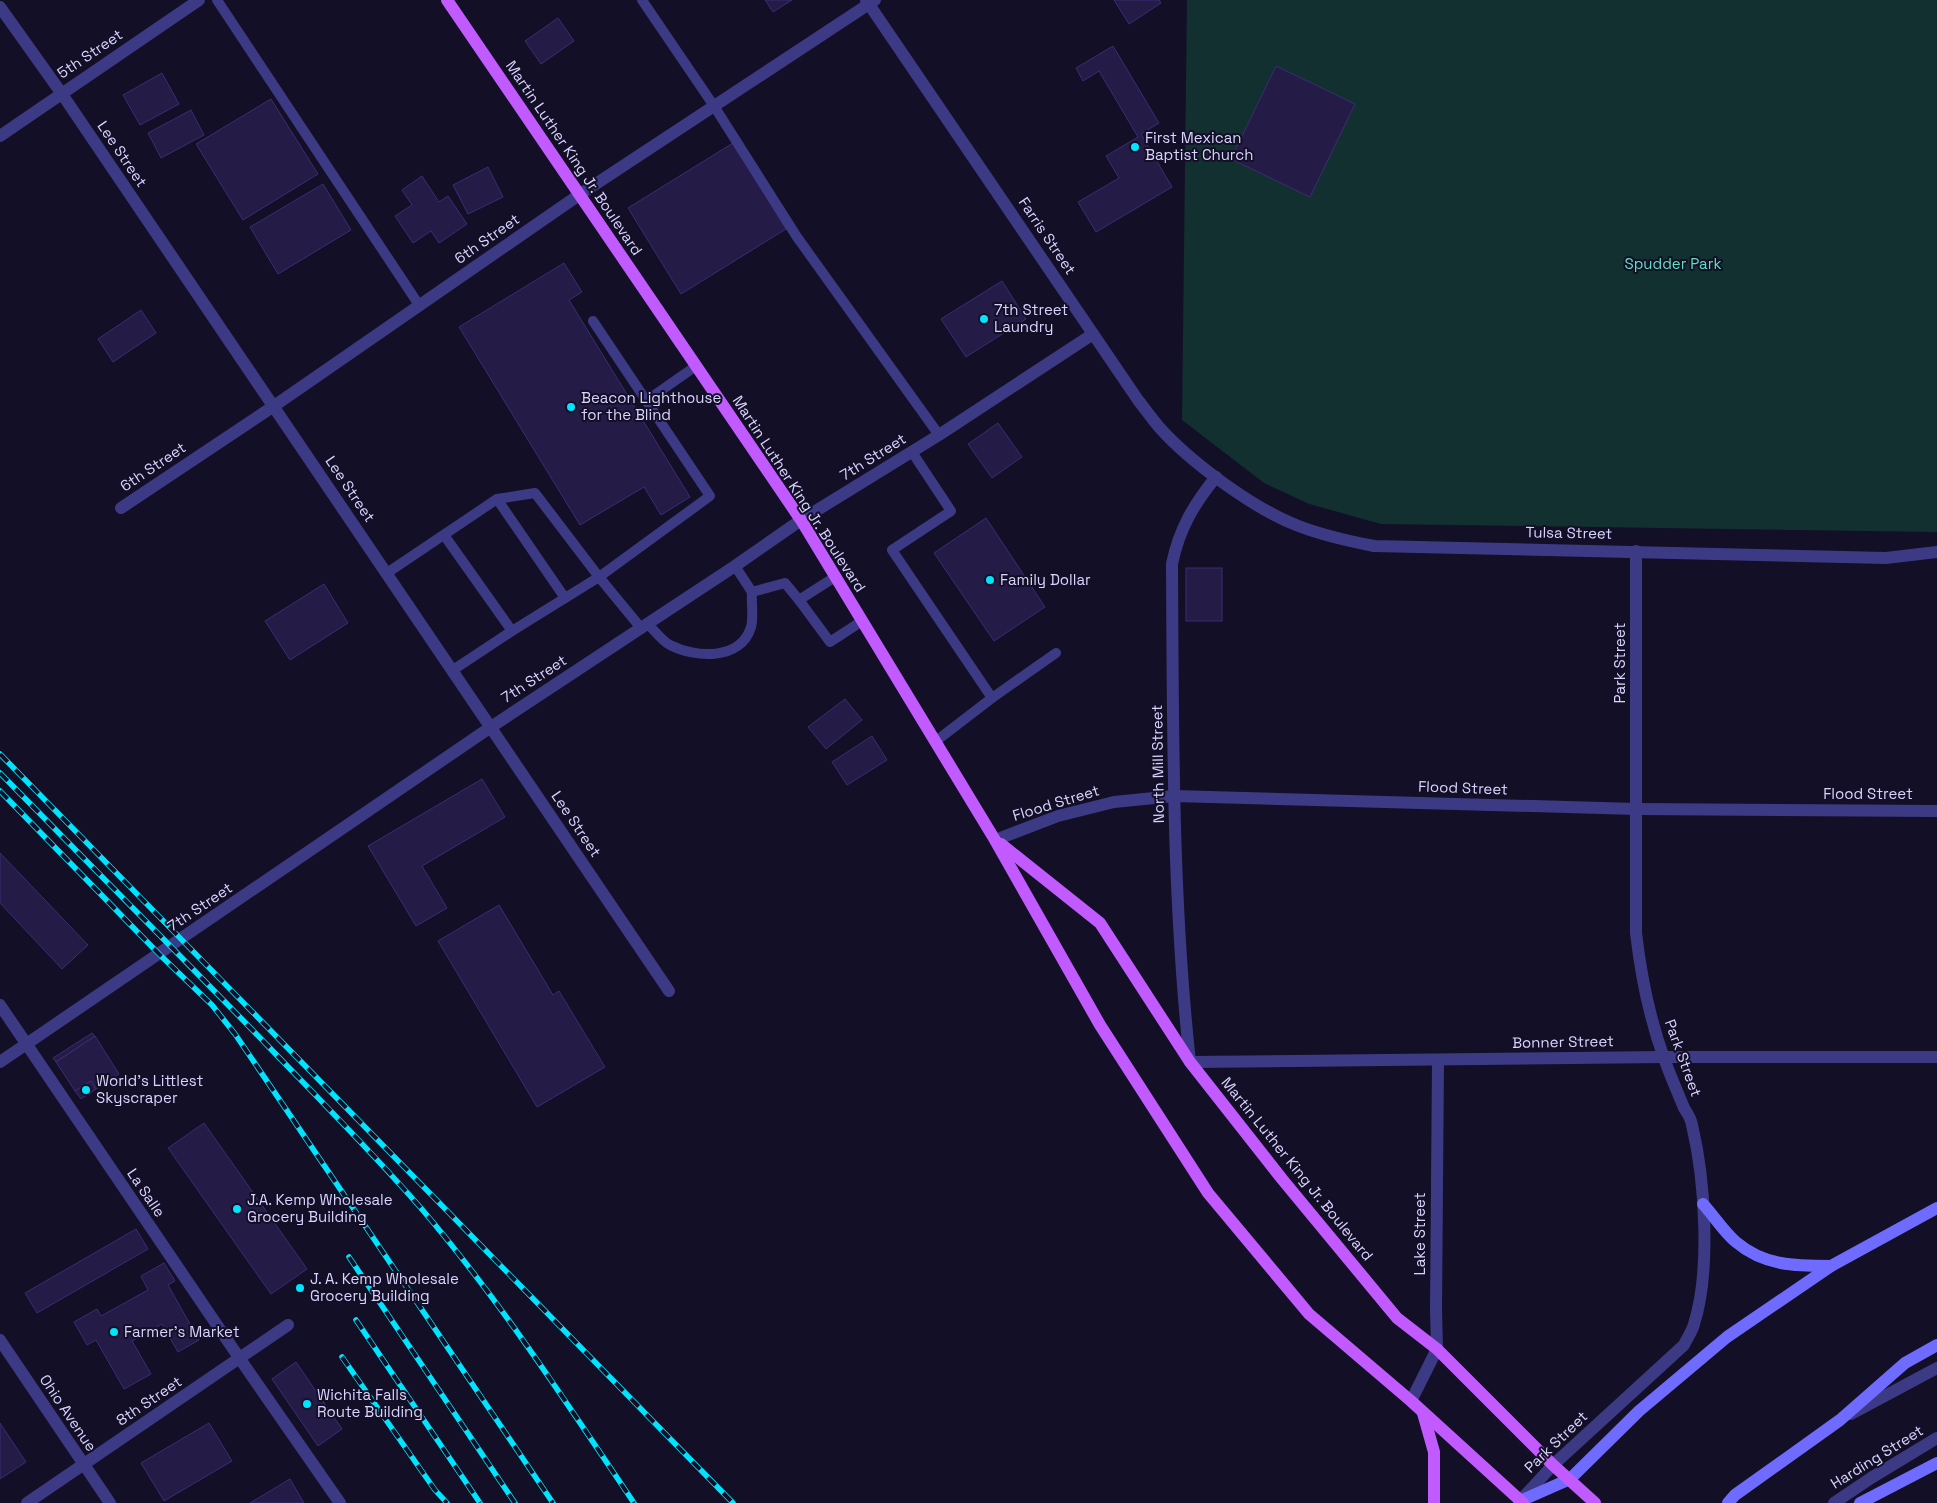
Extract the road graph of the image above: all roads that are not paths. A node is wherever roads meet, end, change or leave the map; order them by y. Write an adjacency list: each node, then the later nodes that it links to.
1 (199, 0): 7 (street, 5th Street)
2 (218, 0): 11 (lane)
3 (447, 0): 10 (main road, Martin Luther King Jr. Boulevard)
4 (642, 0): 8 (lane)
5 (870, 1): 8 (street, 6th Street); 13 (street, Farris Street)
6 (0, 7): 7 (street, Lee Street)
7 (62, 94): 9 (street, 5th Street); 16 (street, Lee Street)
8 (714, 106): 10 (street, 6th Street); 17 (lane)
9 (0, 136)
10 (579, 195): 11 (street, 6th Street); 14 (main road, Martin Luther King Jr. Boulevard)
11 (419, 305): 16 (street, 6th Street)
12 (592, 321): 15 (lane)
13 (1094, 334): 17 (street, 7th Street); 19 (street, Farris Street)
14 (696, 366): 15 (lane); 22 (main road, Martin Luther King Jr. Boulevard)
15 (646, 401): 28 (lane)
16 (274, 406): 21 (street, 6th Street); 27 (street, Lee Street)
17 (939, 435): 18 (street, 7th Street)
18 (912, 452): 22 (street, 7th Street); 38 (lane)
19 (1216, 477): 24 (street, Tulsa Street); 41 (street, North Mill Street)
20 (497, 499): 23 (lane); 28 (lane); 31 (lane)
21 (121, 508)
22 (801, 520): 26 (street, 7th Street); 29 (main road, Martin Luther King Jr. Boulevard)
23 (444, 535): 27 (lane); 35 (lane)
24 (1636, 551): 25 (street, Tulsa Street); 42 (street, Park Street)
25 (1937, 552)
26 (735, 566): 30 (lane); 34 (street, 7th Street)
27 (387, 573): 37 (street, Lee Street)
28 (599, 577): 31 (lane); 34 (lane)
29 (835, 577): 32 (lane); 33 (main road, Martin Luther King Jr. Boulevard)
30 (752, 592): 32 (lane); 34 (lane)
31 (565, 598): 35 (lane)
32 (799, 600): 33 (lane)
33 (862, 621): 40 (main road, Martin Luther King Jr. Boulevard)
34 (644, 626): 39 (street, 7th Street)
35 (512, 631): 37 (lane)
36 (1056, 653): 38 (lane)
37 (453, 670): 39 (street, Lee Street)
38 (992, 698): 40 (lane)
39 (491, 727): 45 (street, Lee Street); 47 (street, 7th Street)
40 (936, 742): 44 (main road, Martin Luther King Jr. Boulevard)
41 (1174, 796): 42 (street, Flood Street); 44 (street, Flood Street); 52 (street, North Mill Street)
42 (1636, 809): 43 (street, Flood Street); 48 (street, Park Street)
43 (1937, 811)
44 (995, 840): 52 (main road, Martin Luther King Jr. Boulevard); 62 (main road, Martin Luther King Jr. Boulevard)
45 (670, 991)
46 (0, 1005): 47 (street, La Salle)
47 (26, 1045): 51 (street, 7th Street); 60 (street, La Salle)
48 (1664, 1057): 49 (street, Bonner Street); 50 (street, Bonner Street); 53 (street, Park Street)
49 (1937, 1057)
50 (1438, 1060): 52 (street, Bonner Street); 59 (street, Lake Street)
51 (0, 1062)
52 (1190, 1062): 59 (main road, Martin Luther King Jr. Boulevard)
53 (1703, 1204): 55 (main road); 68 (street, Park Street)
54 (1937, 1208): 55 (main road)
55 (1831, 1266): 69 (main road)
56 (288, 1326): 60 (street, 8th Street)
57 (0, 1340): 67 (street, Ohio Avenue)
58 (1937, 1345): 64 (main road)
59 (1437, 1349): 62 (street, Lake Street); 68 (main road, Martin Luther King Jr. Boulevard)
60 (240, 1359): 67 (street, 8th Street); 74 (street, La Salle)
61 (1937, 1368): 64 (street)
62 (1411, 1402): 63 (main road, Martin Luther King Jr. Boulevard)
63 (1423, 1413): 71 (main road, Martin Luther King Jr. Boulevard); 75 (main road)
64 (1840, 1420): 70 (main road)
65 (1937, 1438): 77 (street, Harding Street)
66 (1937, 1463): 78 (main road)
67 (84, 1464): 72 (street, 8th Street); 73 (street, Ohio Avenue)
68 (1554, 1464): 69 (main road, Martin Luther King Jr. Boulevard); 71 (street, Park Street)
69 (1570, 1480): 71 (main road); 76 (main road, Martin Luther King Jr. Boulevard)
70 (1731, 1499)
71 (1520, 1502)
72 (27, 1503)
73 (110, 1503)
74 (340, 1503)
75 (1434, 1503)
76 (1595, 1503)
77 (1834, 1503)
78 (1860, 1503)

